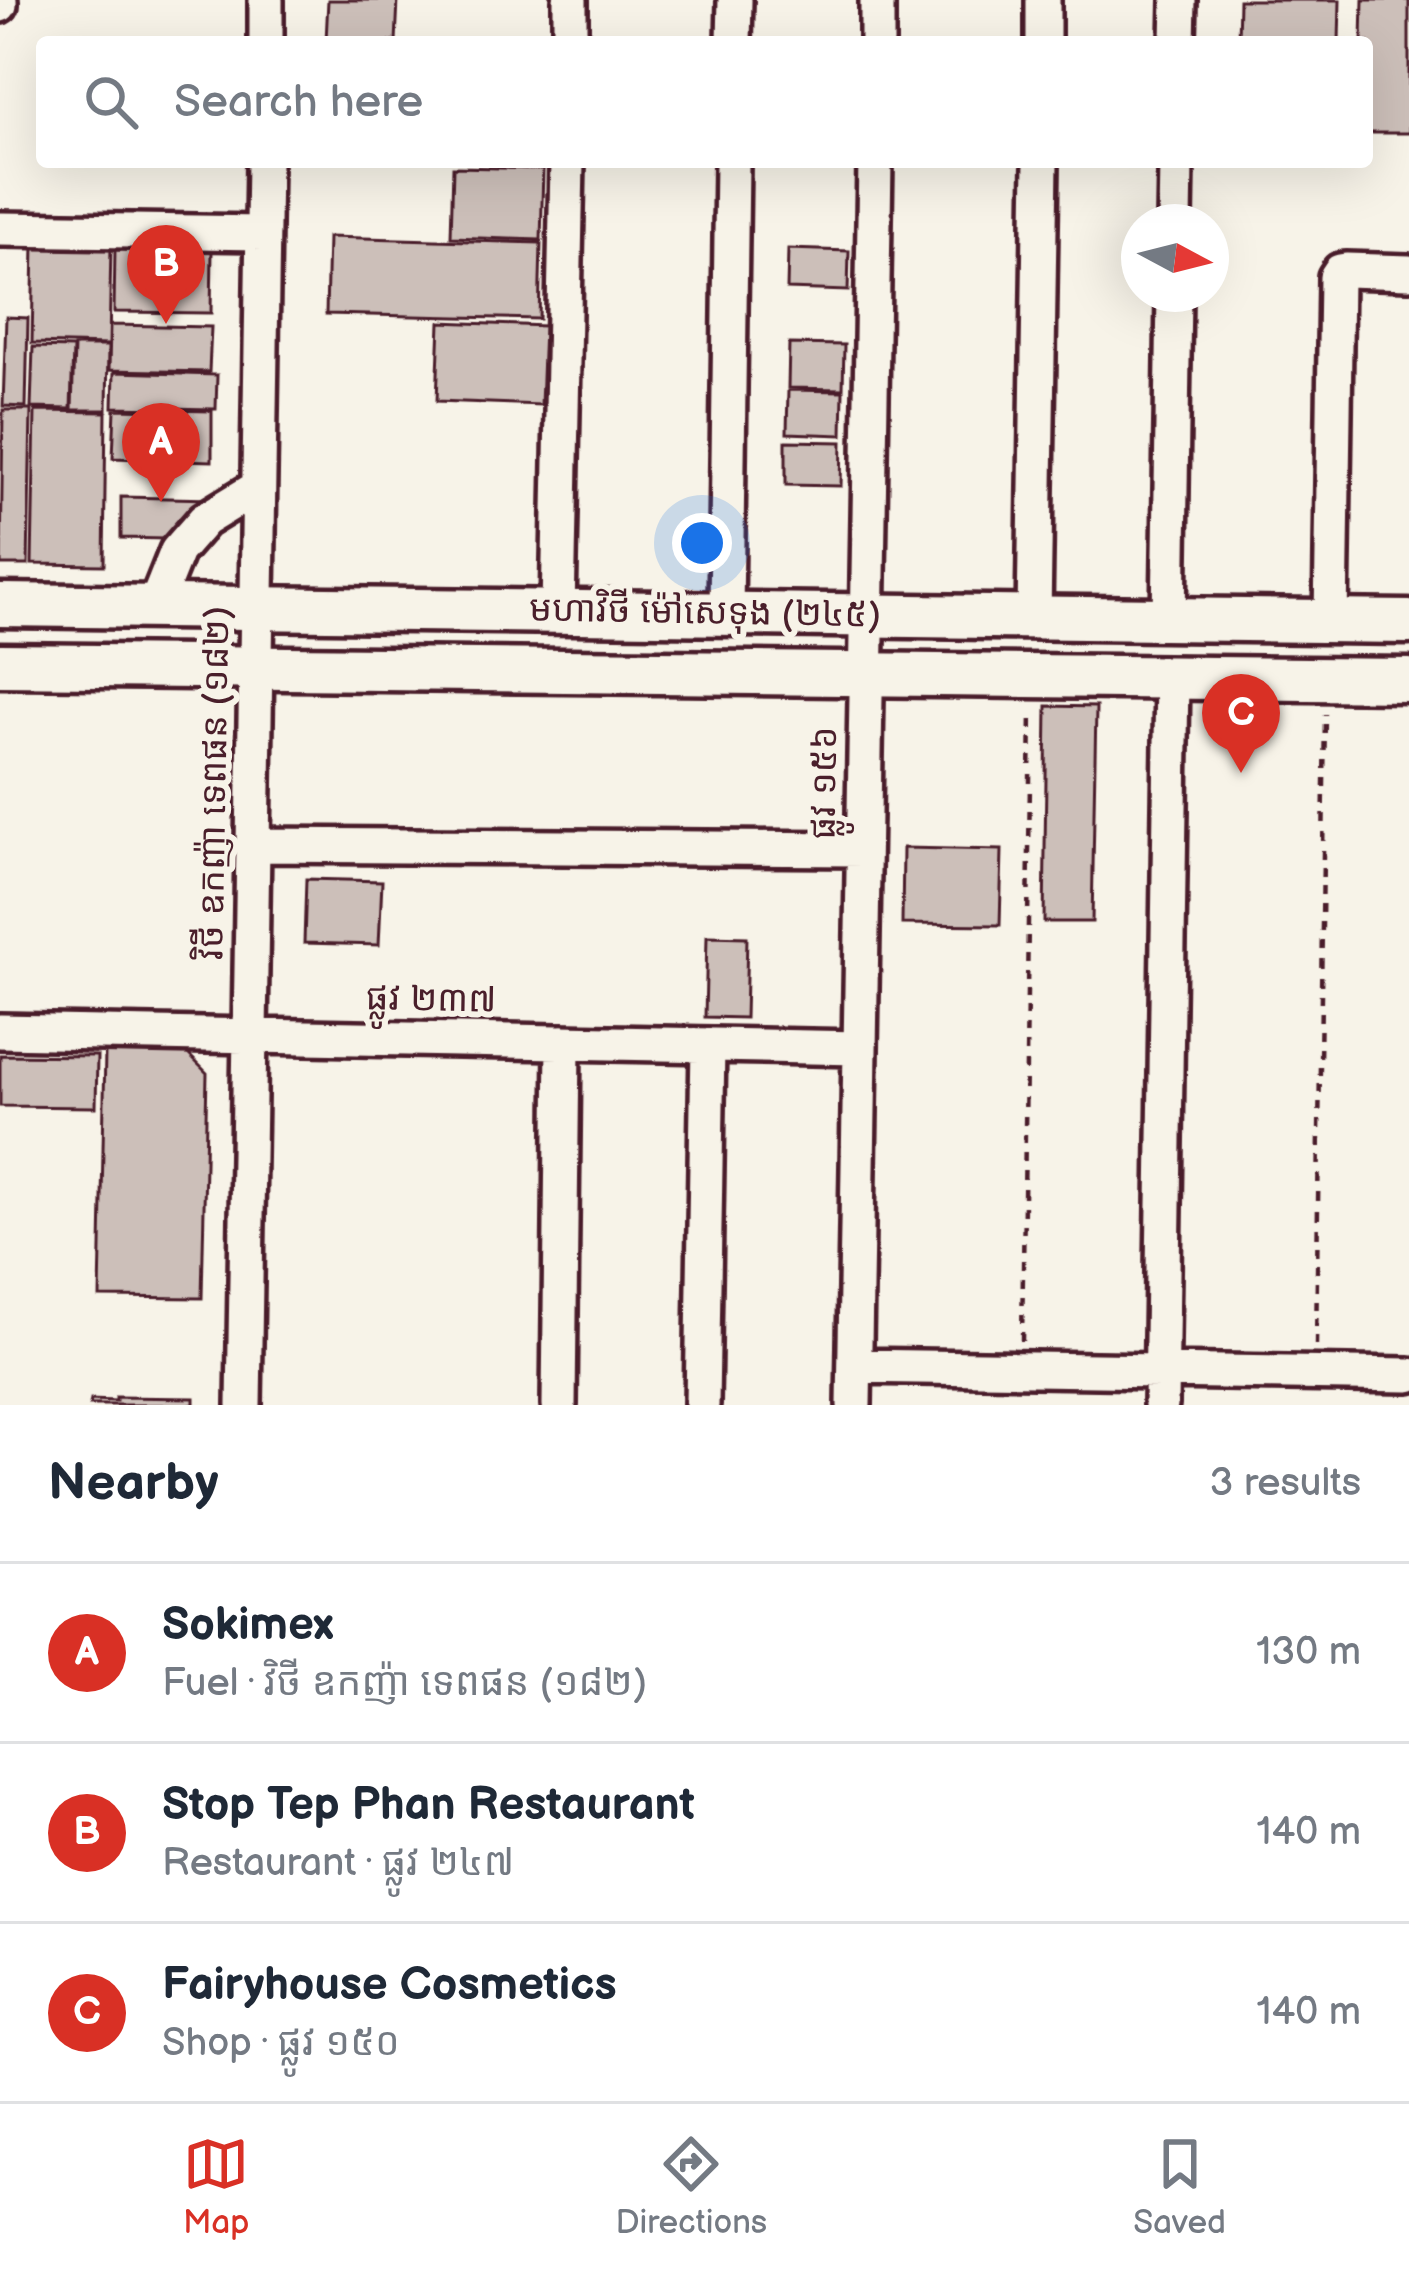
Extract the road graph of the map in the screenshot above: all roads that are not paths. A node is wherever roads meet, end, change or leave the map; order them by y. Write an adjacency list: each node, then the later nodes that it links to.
1 (266, 0): 7 (street)
2 (571, 0): 8 (street)
3 (735, 0): 9 (street)
4 (877, 0): 10 (street)
5 (1043, 0): 11 (street)
6 (1179, 0): 12 (street)
7 (266, 36)
8 (570, 36)
9 (734, 36)
10 (877, 36)
11 (1042, 36)
12 (1178, 36)
13 (264, 168): 21 (street, វិថី ឧកញ៉ា ទេពផន (១៨២))
14 (567, 168): 28 (street)
15 (732, 168): 29 (street)
16 (874, 168): 30 (street, ផ្លូវ ១៥៦)
17 (1041, 168): 31 (street)
18 (1176, 168): 19 (street)
19 (1175, 204)
20 (0, 229): 21 (street)
21 (262, 233): 24 (street, វិថី ឧកញ៉ា ទេពផន (១៨២))
22 (1409, 272): 33 (street)
23 (1174, 312): 32 (street)
24 (258, 487): 26 (street); 27 (street, វិថី ឧកញ៉ា ទេពផន (១៨២))
25 (0, 605): 26 (main road, មហាវិថី ម៉ៅសេទុង (២៤៥))
26 (155, 606): 27 (main road, មហាវិថី ម៉ៅសេទុង (២៤៥))
27 (256, 607): 28 (main road, មហាវិថី ម៉ៅសេទុង (២៤៥)); 36 (street, វិថី ឧកញ៉ា ទេពផន (១៨២))
28 (558, 611): 29 (main road, មហាវិថី ម៉ៅសេទុង (២៤៥))
29 (726, 614): 30 (main road, មហាវិថី ម៉ៅសេទុង (២៤៥))
30 (867, 614): 31 (main road, មហាវិថី ម៉ៅសេទុង (២៤៥)); 37 (street, ផ្លូវ ១៥៦)
31 (1034, 617): 32 (main road, មហាវិថី ម៉ៅសេទុង (២៤៥))
32 (1169, 620): 33 (main road, មហាវិថី ម៉ៅសេទុង (២៤៥))
33 (1331, 621): 34 (main road, មហាវិថី ម៉ៅសេទុង (២៤៥))
34 (1409, 622)
35 (0, 665): 36 (main road, មហាវិថី ម៉ៅសេទុង (២៤៥))
36 (256, 668): 37 (main road, មហាវិថី ម៉ៅសេទុង (២៤៥)); 40 (street, វិថី ឧកញ៉ា ទេពផន (១៨២))
37 (866, 673): 38 (main road, មហាវិថី ម៉ៅសេទុង (២៤៥)); 41 (street, ផ្លូវ ១៥៦)
38 (1172, 676): 39 (main road, មហាវិថី ម៉ៅសេទុង (២៤៥)); 49 (street)
39 (1409, 680)
40 (253, 845): 41 (street); 43 (street, វិថី ឧកញ៉ា ទេពផន (១៨២))
41 (863, 849): 46 (street, ផ្លូវ ១៥៦)
42 (0, 1031): 43 (street, ផ្លូវ ២៣៧)
43 (250, 1036): 44 (street, ផ្លូវ ២៣៧); 50 (street, វិថី ឧកញ៉ា ទេពផន (១៨២))
44 (563, 1042): 45 (street, ផ្លូវ ២៣៧); 51 (street)
45 (708, 1045): 46 (street, ផ្លូវ ២៣៧); 52 (street)
46 (860, 1048): 47 (street, ផ្លូវ ១៥៦)
47 (855, 1366): 49 (street); 53 (street, ផ្លូវ ១៥៦)
48 (1409, 1376): 49 (street)
49 (1161, 1388)
50 (244, 1405)
51 (559, 1405)
52 (703, 1405)
53 (854, 1405)

